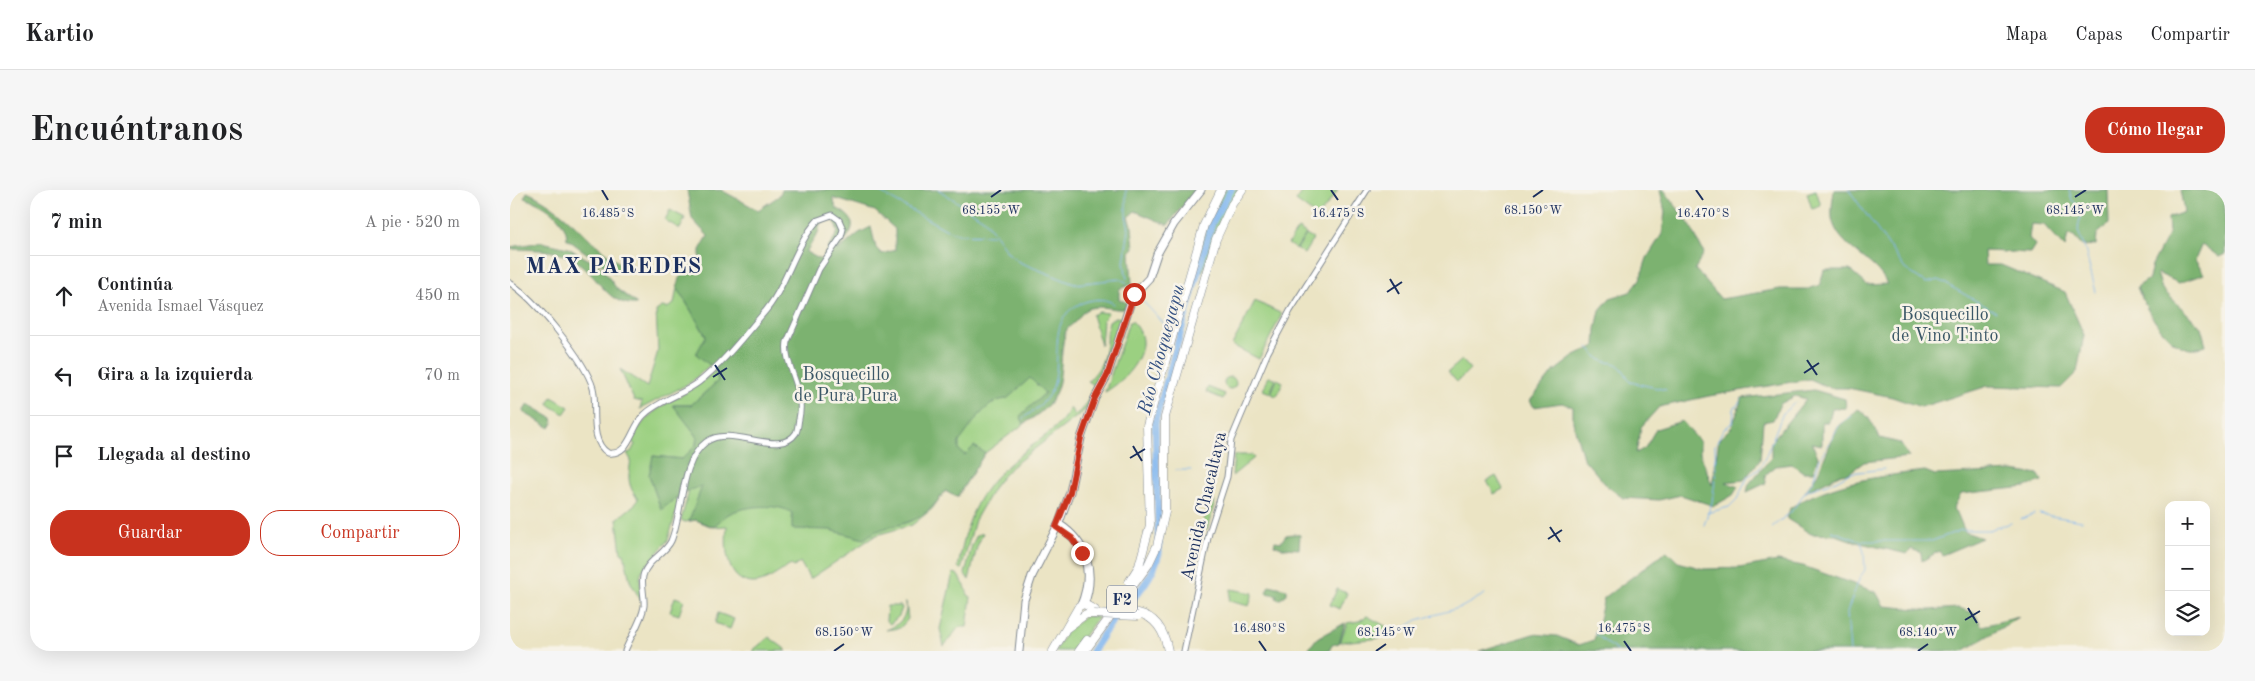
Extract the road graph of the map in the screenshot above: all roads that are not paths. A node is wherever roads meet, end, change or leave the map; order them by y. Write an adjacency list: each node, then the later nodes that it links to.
1 (1201, 190): 6 (main road)
2 (1220, 190): 11 (highway, F2)
3 (1242, 190): 12 (highway, F2)
4 (1367, 190): 14 (street, Avenida Chacaltaya)
5 (510, 283): 8 (street)
6 (1058, 525): 7 (street); 9 (main road)
7 (1086, 610): 10 (highway); 13 (highway, bridge)
8 (624, 651)
9 (1019, 651)
10 (1053, 651)
11 (1079, 651)
12 (1085, 651)
13 (1166, 651)
14 (1184, 651)

